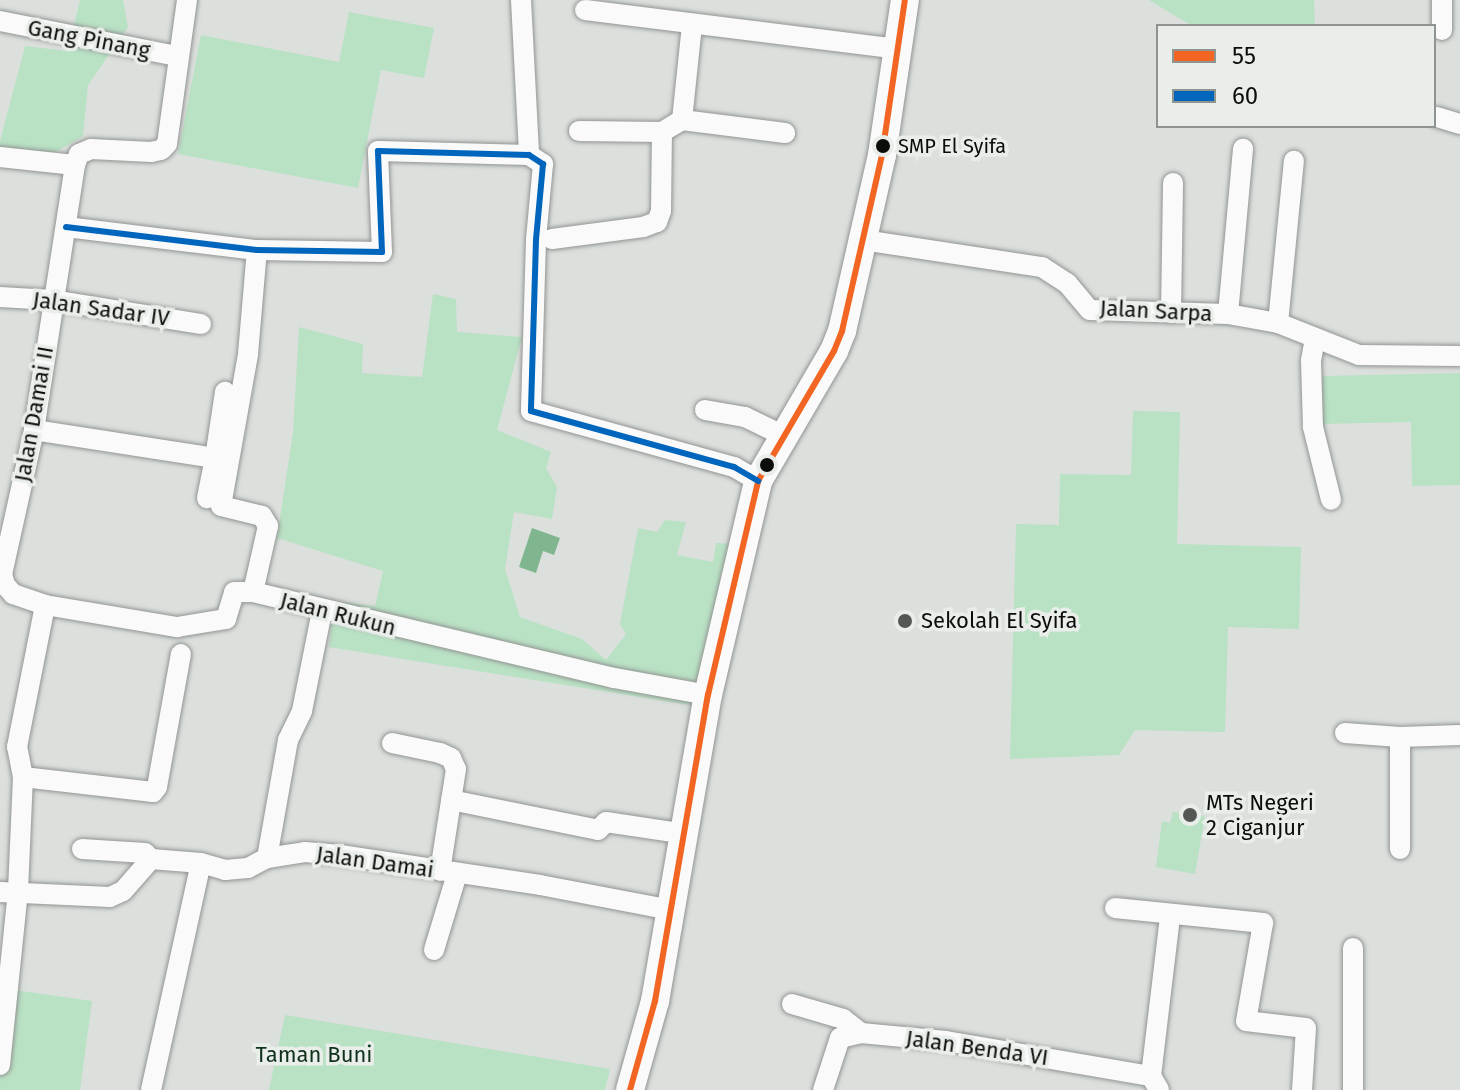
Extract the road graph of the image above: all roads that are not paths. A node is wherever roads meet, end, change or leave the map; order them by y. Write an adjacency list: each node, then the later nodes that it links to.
1 (187, 0): 10 (street, Gang Pinang)
2 (521, 0): 18 (street)
3 (905, 0): 9 (main road)
4 (1442, 0): 8 (street)
5 (585, 10): 7 (street)
6 (0, 21): 10 (street, Gang Pinang)
7 (692, 25): 9 (street); 12 (street)
8 (1442, 30)
9 (898, 49): 25 (main road)
10 (177, 56): 21 (street, Gang Pinang)
11 (1437, 117): 13 (street)
12 (682, 120): 15 (street); 16 (street)
13 (1460, 124)
14 (579, 131): 15 (street)
15 (662, 132): 24 (street)
16 (785, 133)
17 (1243, 149): 30 (street)
18 (529, 155): 26 (street); 40 (street)
19 (0, 157): 21 (street)
20 (1294, 161): 31 (street)
21 (75, 165): 23 (street)
22 (1173, 183): 29 (street)
23 (66, 227): 26 (street); 28 (street)
24 (552, 239)
25 (863, 240): 29 (street, Jalan Sarpa); 38 (main road)
26 (257, 250): 44 (street)
27 (0, 297): 28 (street, Jalan Sadar IV)
28 (52, 300): 32 (street, Jalan Sadar IV); 37 (street, Jalan Damai II)
29 (1171, 313): 30 (street, Jalan Sarpa)
30 (1228, 314): 31 (street, Jalan Sarpa)
31 (1278, 323): 33 (street, Jalan Sarpa)
32 (201, 324)
33 (1315, 338): 34 (street, Jalan Sarpa); 42 (street)
34 (1460, 356)
35 (225, 392): 39 (street)
36 (705, 410): 38 (street)
37 (34, 430): 39 (street); 43 (street, Jalan Damai II)
38 (784, 436): 40 (main road)
39 (215, 458): 41 (street)
40 (758, 481): 48 (main road)
41 (207, 498)
42 (1331, 500)
43 (1, 574): 45 (street, Jalan Rukun)
44 (253, 592): 45 (street, Jalan Rukun); 46 (street, Jalan Rukun)
45 (45, 605): 53 (street)
46 (322, 611): 48 (street, Jalan Rukun); 58 (street)
47 (181, 654): 53 (street)
48 (708, 695): 55 (main road)
49 (1345, 733): 51 (street)
50 (1460, 735): 51 (street)
51 (1400, 737): 57 (street)
52 (392, 743): 54 (street)
53 (23, 777): 62 (street)
54 (451, 800): 55 (street); 61 (street)
55 (685, 834): 64 (main road)
56 (82, 849): 59 (street, Jalan Damai)
57 (1400, 849)
58 (267, 858): 60 (street, Jalan Damai); 61 (street, Jalan Damai)
59 (151, 859): 60 (street, Jalan Damai); 62 (street)
60 (201, 863): 72 (street)
61 (448, 872): 64 (street, Jalan Damai); 67 (street)
62 (9, 892): 70 (street)
63 (1115, 908): 65 (street)
64 (671, 910): 73 (main road)
65 (1170, 916): 71 (street); 75 (street)
66 (1353, 948): 76 (street)
67 (434, 950)
68 (792, 1004): 69 (street)
69 (861, 1033): 71 (street, Jalan Benda VI); 74 (street)
70 (0, 1065)
71 (1155, 1083)
72 (151, 1090)
73 (630, 1090)
74 (823, 1090)
75 (1302, 1090)
76 (1353, 1090)

